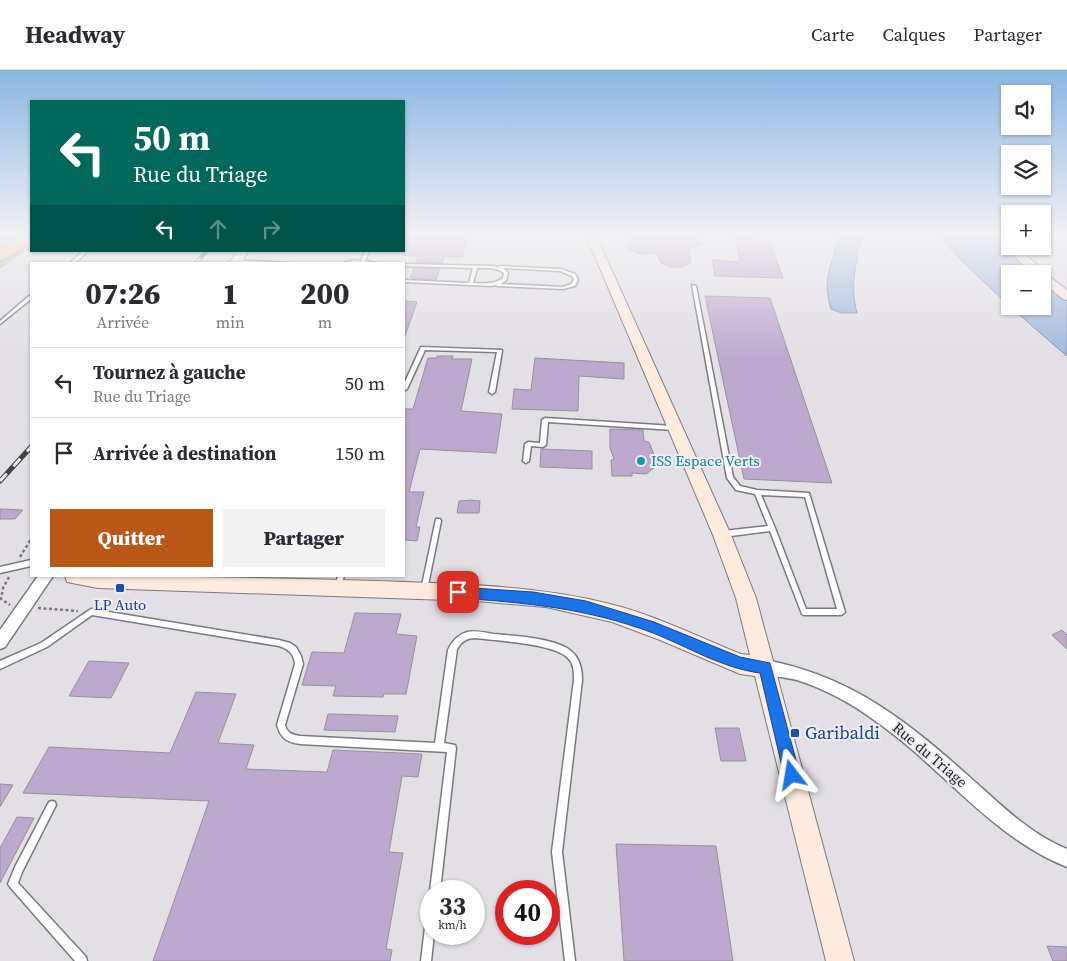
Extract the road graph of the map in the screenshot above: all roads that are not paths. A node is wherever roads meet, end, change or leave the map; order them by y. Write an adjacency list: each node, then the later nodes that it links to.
1 (474, 275): 7 (lane)
2 (506, 275): 8 (lane)
3 (573, 275): 8 (lane)
4 (608, 275): 15 (street)
5 (405, 281): 7 (lane)
6 (1051, 283): 10 (street)
7 (471, 284): 8 (lane)
8 (491, 285)
9 (694, 286): 17 (lane)
10 (1067, 296)
11 (30, 298): 12 (lane)
12 (0, 323)
13 (405, 387): 14 (lane)
14 (492, 392)
15 (675, 428): 16 (lane); 20 (street)
16 (526, 461)
17 (758, 492): 19 (lane); 19 (lane)
18 (438, 521): 26 (lane)
19 (772, 528): 20 (lane)
20 (722, 535): 29 (street)
21 (30, 563): 22 (lane)
22 (0, 570)
23 (45, 577): 27 (street)
24 (80, 577): 25 (street, Rue du Triage)
25 (340, 582): 26 (street, Rue du Triage)
26 (424, 591): 29 (street, Rue du Triage)
27 (0, 642)
28 (0, 665): 30 (lane)
29 (765, 667): 32 (street, Rue du Triage); 38 (street)
30 (439, 748): 33 (lane); 37 (lane)
31 (52, 805): 35 (lane)
32 (1067, 858)
33 (436, 880)
34 (428, 945): 36 (lane)
35 (82, 961)
36 (426, 961)
37 (570, 961)
38 (840, 961)

